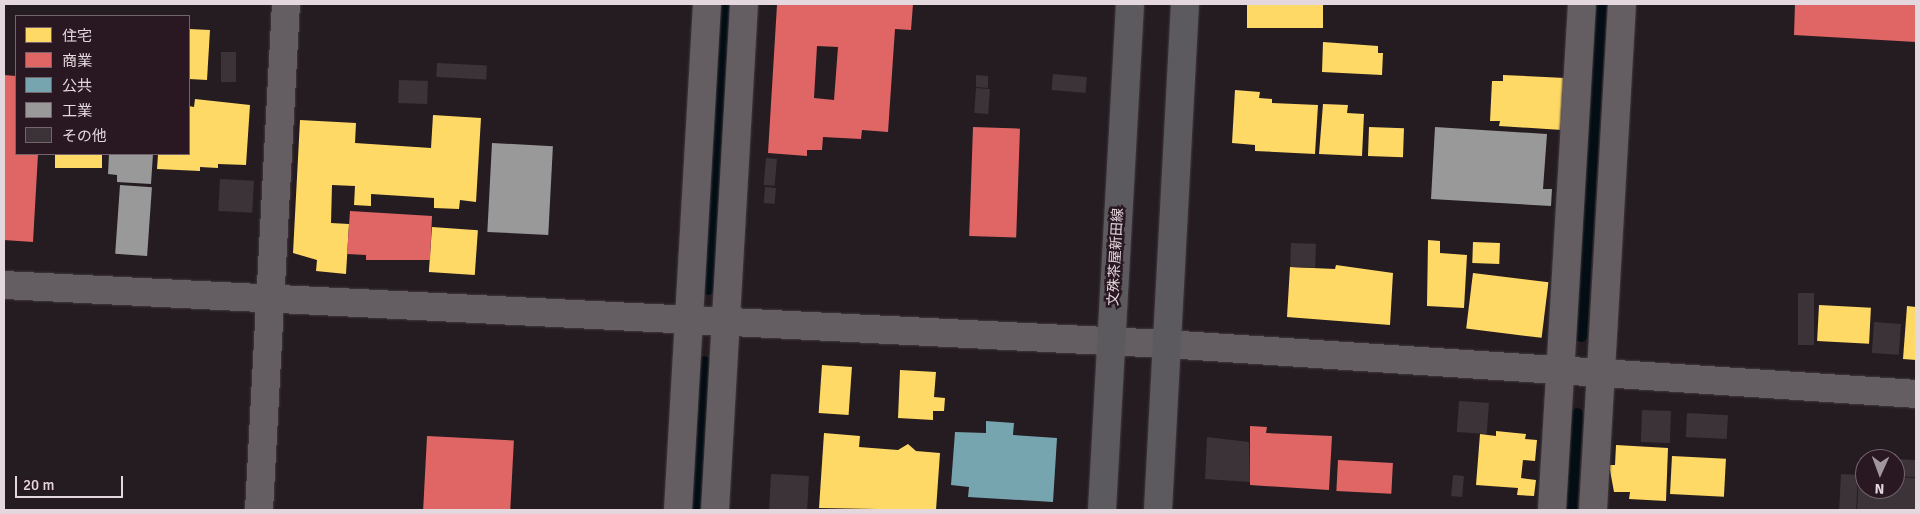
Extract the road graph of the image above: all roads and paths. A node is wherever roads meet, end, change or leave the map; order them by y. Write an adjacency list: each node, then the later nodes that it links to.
1 (286, 4): 9 (street)
2 (707, 4): 10 (street)
3 (744, 4): 11 (street)
4 (1130, 4): 12 (main road, 文殊茶屋新田線)
5 (1185, 4): 13 (main road)
6 (1582, 4): 14 (street)
7 (1622, 4): 15 (street)
8 (4, 285): 9 (street)
9 (271, 300): 10 (street); 17 (street)
10 (690, 322): 11 (street); 18 (street)
11 (727, 323): 12 (street); 19 (street)
12 (1112, 343): 13 (street); 20 (main road, 文殊茶屋新田線)
13 (1166, 344): 14 (street); 21 (main road)
14 (1561, 371): 15 (street); 22 (street)
15 (1600, 373): 16 (street); 23 (street)
16 (1916, 394)
17 (259, 510)
18 (678, 510)
19 (715, 510)
20 (1102, 510)
21 (1158, 510)
22 (1552, 510)
23 (1593, 510)

